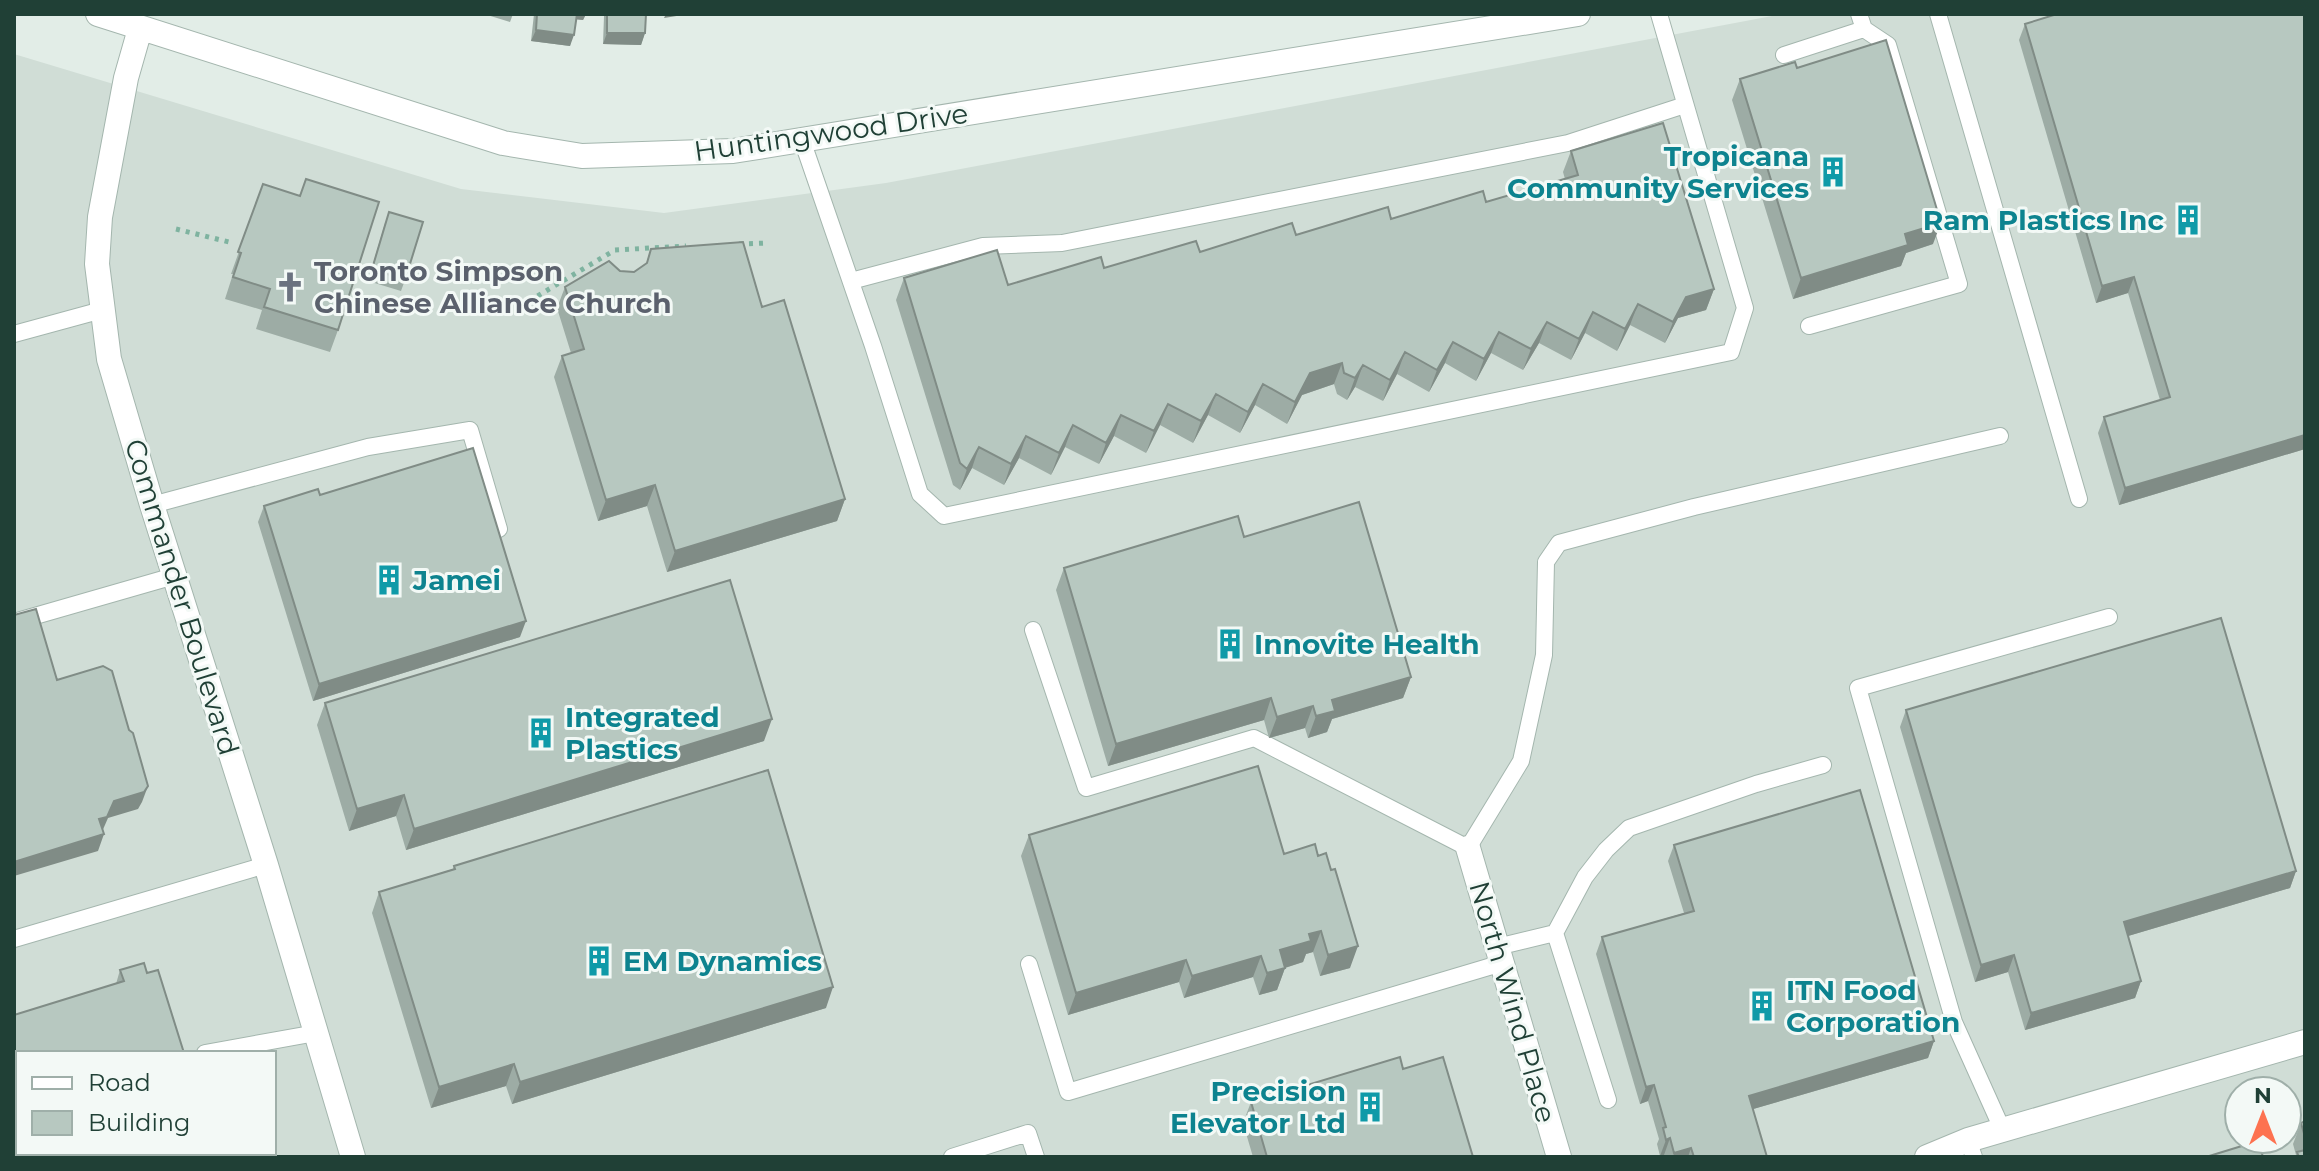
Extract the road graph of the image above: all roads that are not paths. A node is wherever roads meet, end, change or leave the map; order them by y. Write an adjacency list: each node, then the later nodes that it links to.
1 (98, 14): 7 (street, Huntingwood Drive)
2 (1578, 14): 5 (street, Huntingwood Drive)
3 (1659, 14): 9 (lane)
4 (1938, 14): 16 (lane)
5 (1504, 20): 10 (street, Huntingwood Drive)
6 (1861, 21): 8 (lane); 13 (lane)
7 (140, 29): 10 (street, Huntingwood Drive); 12 (street, Commander Boulevard)
8 (1784, 55)
9 (1685, 105): 11 (lane); 11 (lane)
10 (802, 140): 11 (lane)
11 (851, 281)
12 (102, 310): 14 (lane); 17 (street, Commander Boulevard)
13 (1809, 326)
14 (14, 334)
15 (2000, 436): 24 (lane)
16 (2079, 499)
17 (152, 505): 18 (lane); 19 (street, Commander Boulevard)
18 (499, 529)
19 (174, 576): 21 (lane); 25 (street, Commander Boulevard)
20 (2109, 617): 34 (lane)
21 (14, 622)
22 (1033, 630): 24 (lane)
23 (1823, 765): 26 (lane)
24 (1468, 848): 28 (street, North Wind Place)
25 (266, 865): 27 (lane); 30 (street, Commander Boulevard)
26 (1555, 933): 28 (lane); 33 (lane)
27 (14, 939)
28 (1499, 955): 29 (lane); 39 (street, North Wind Place)
29 (1029, 964)
30 (316, 1033): 32 (lane); 36 (street, Commander Boulevard)
31 (2305, 1042): 34 (street)
32 (216, 1051)
33 (1608, 1100)
34 (2003, 1131): 35 (street)
35 (1971, 1149): 40 (street)
36 (353, 1157)
37 (952, 1157): 38 (lane)
38 (1036, 1157)
39 (1559, 1157)
40 (1927, 1157)

